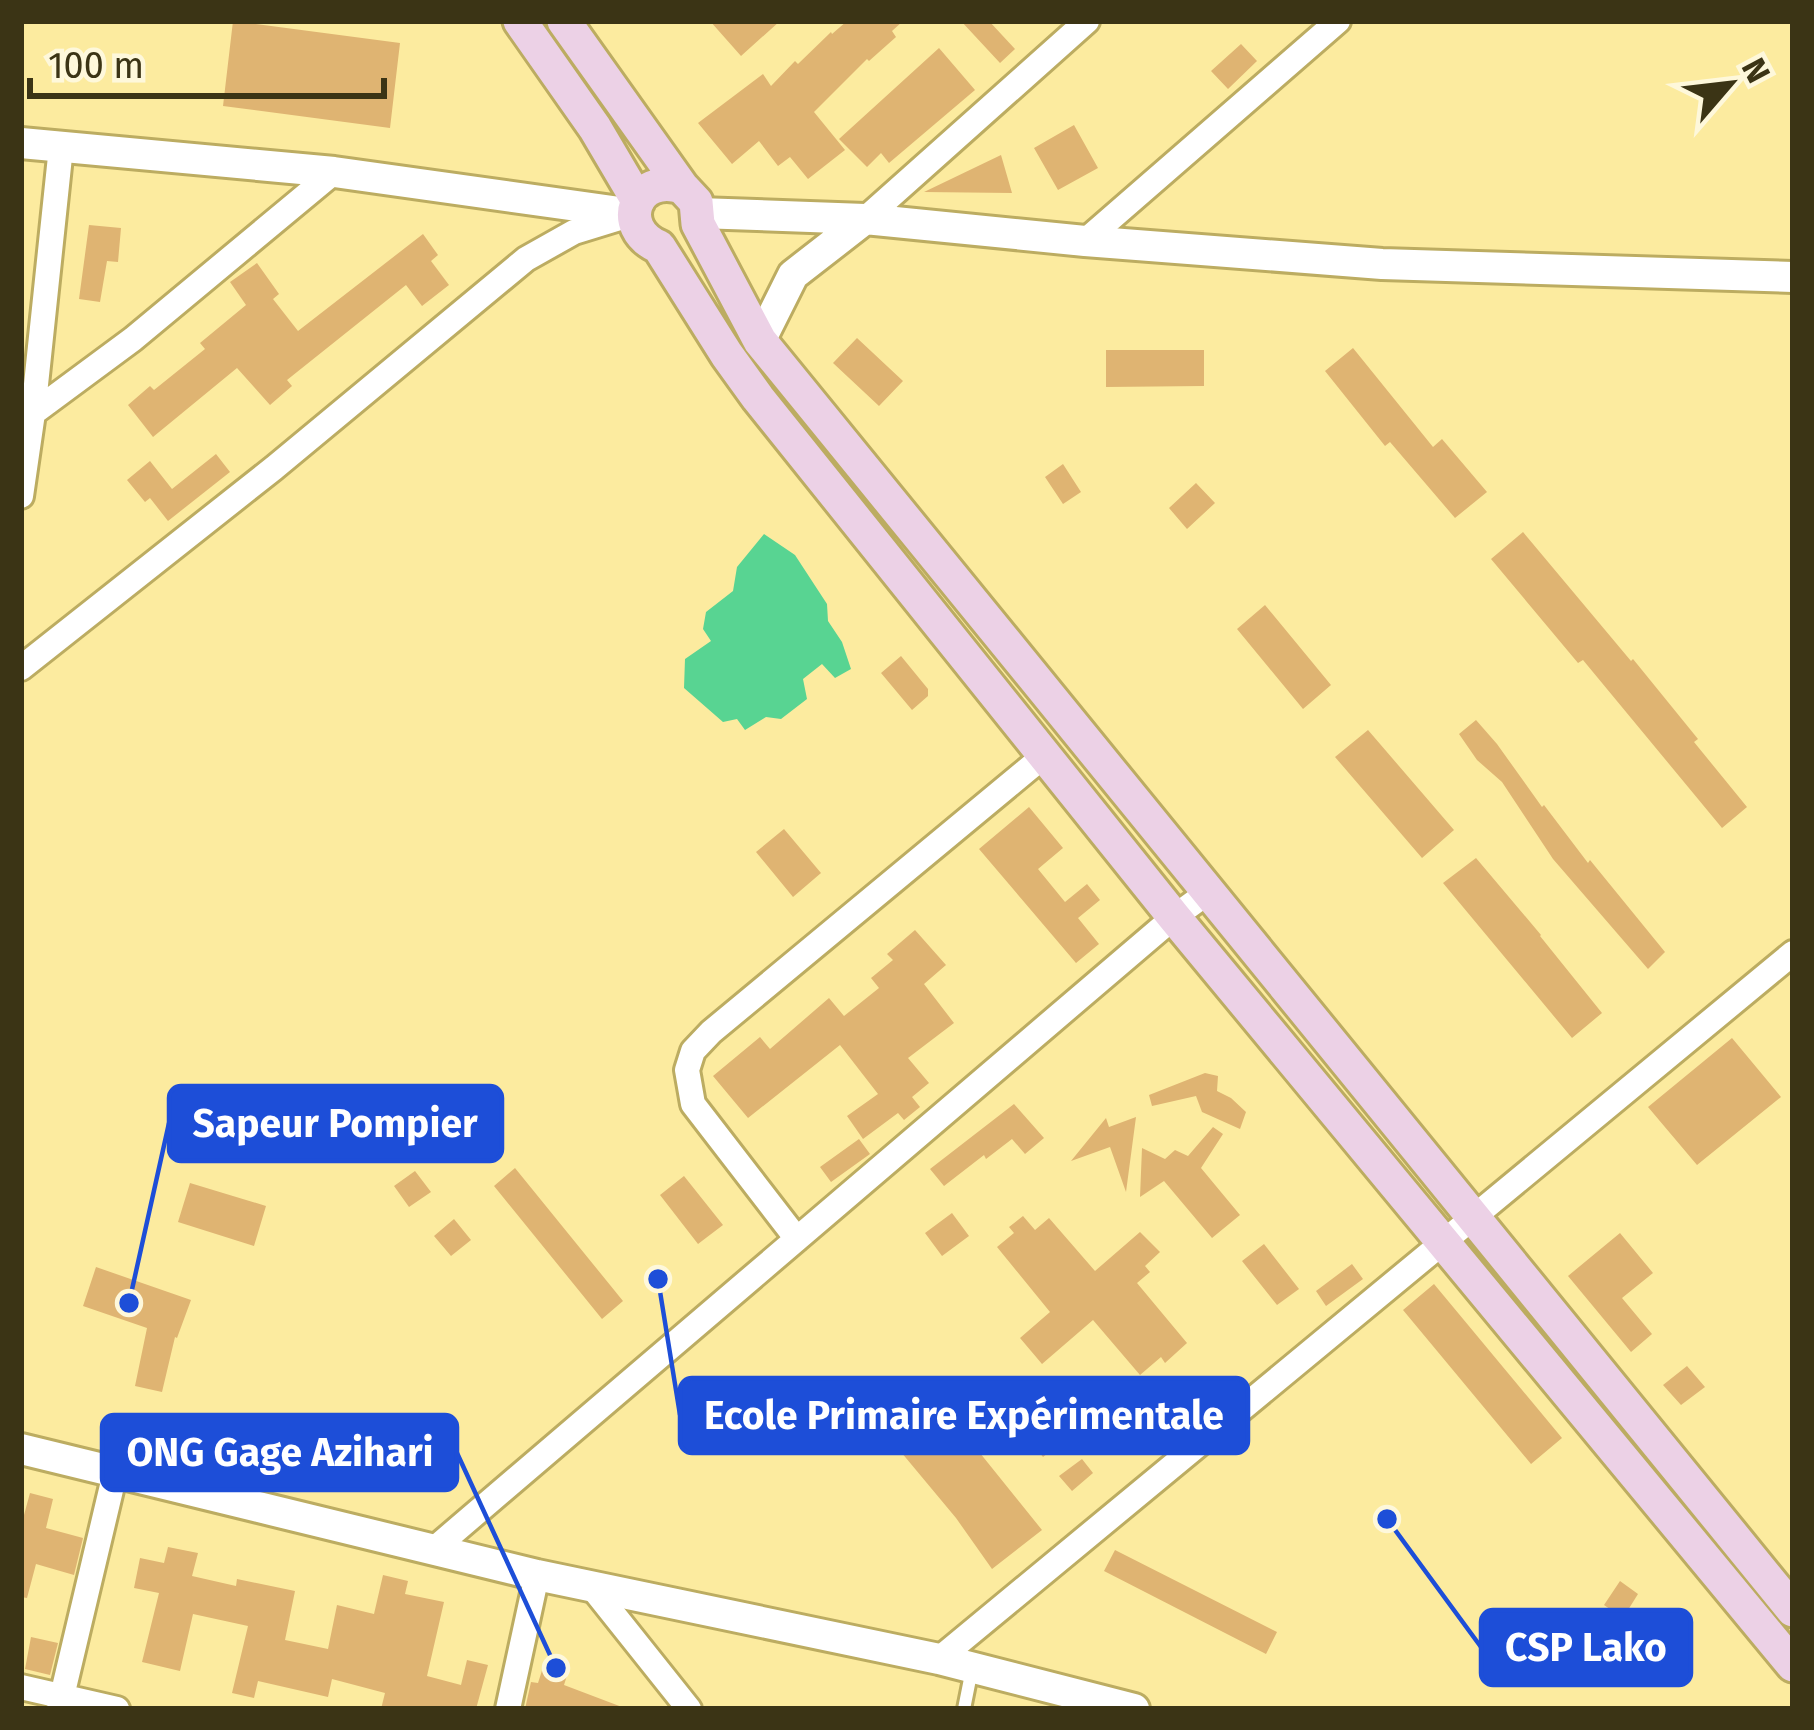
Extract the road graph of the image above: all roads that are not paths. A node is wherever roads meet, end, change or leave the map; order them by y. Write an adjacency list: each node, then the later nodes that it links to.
1 (520, 21): 8 (main road)
2 (564, 21): 9 (main road)
3 (1087, 21): 10 (street)
4 (1338, 21): 11 (street)
5 (21, 143): 6 (street)
6 (61, 147): 7 (street); 15 (street)
7 (334, 172): 8 (street); 15 (street)
8 (636, 207): 9 (main road); 12 (main road); 17 (street)
9 (693, 208): 10 (street); 12 (main road); 14 (main road)
10 (865, 218): 11 (street); 14 (street)
11 (1085, 241): 13 (street)
12 (659, 247): 18 (main road)
13 (1793, 278)
14 (760, 341): 19 (main road)
15 (33, 412): 16 (street)
16 (21, 496)
17 (21, 668)
18 (1045, 755): 20 (main road); 23 (street)
19 (1208, 893): 20 (street); 22 (main road)
20 (1174, 917): 23 (street); 24 (main road)
21 (1793, 953): 22 (street)
22 (1474, 1219): 24 (street); 30 (main road)
23 (797, 1239): 27 (street)
24 (1446, 1242): 31 (street); 32 (main road)
25 (21, 1449): 26 (street)
26 (115, 1473): 27 (street); 35 (street)
27 (434, 1549): 28 (street)
28 (537, 1574): 29 (street); 37 (street)
29 (591, 1586): 31 (street); 38 (street)
30 (1793, 1610)
31 (939, 1660): 33 (street)
32 (1793, 1665)
33 (973, 1668): 39 (lane); 40 (street)
34 (21, 1687): 35 (street)
35 (60, 1703): 36 (street)
36 (117, 1709)
37 (508, 1709)
38 (689, 1709)
39 (964, 1709)
40 (1134, 1709)

